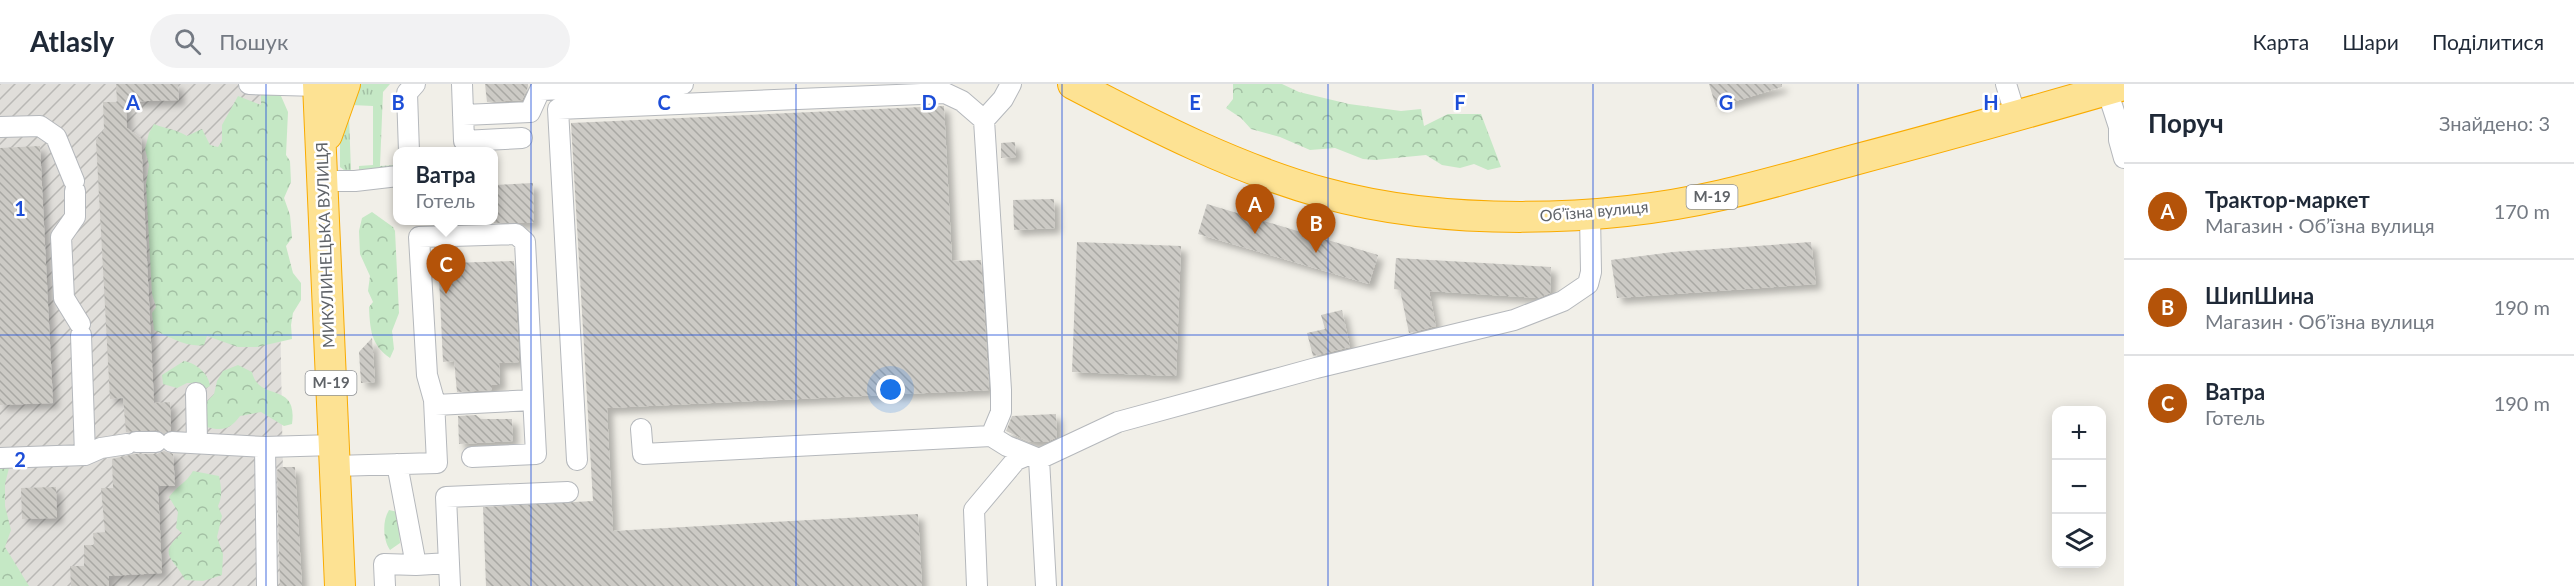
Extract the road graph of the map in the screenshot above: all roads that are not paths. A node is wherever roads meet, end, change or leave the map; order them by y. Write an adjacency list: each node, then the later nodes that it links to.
1 (249, 84): 8 (lane)
2 (415, 84): 15 (lane)
3 (462, 84): 10 (lane)
4 (683, 84): 10 (lane)
5 (1011, 84): 12 (lane)
6 (1073, 84): 19 (highway, Обʼїзна вулиця / М-19)
7 (2006, 84): 11 (lane)
8 (327, 85): 18 (highway, МИКУЛИНЕЦЬКА ВУЛИЦЯ / М-19)
9 (2115, 87): 11 (highway, Обʼїзна вулиця / М-19); 16 (lane)
10 (463, 115): 14 (lane)
11 (2016, 117): 19 (highway, Обʼїзна вулиця / М-19)
12 (984, 120): 24 (lane); 32 (lane)
13 (0, 127): 27 (lane)
14 (522, 138)
15 (409, 147)
16 (2124, 158)
17 (393, 177): 18 (lane)
18 (322, 181): 28 (highway, МИКУЛИНЕЦЬКА ВУЛИЦЯ / М-19)
19 (1590, 214): 30 (lane)
20 (196, 393): 25 (lane)
21 (533, 400): 22 (lane); 22 (lane); 29 (lane)
22 (435, 405): 33 (lane)
23 (641, 429): 24 (lane)
24 (991, 436): 30 (lane)
25 (197, 442): 26 (lane); 27 (lane)
26 (265, 447): 28 (lane); 37 (lane)
27 (85, 455): 31 (lane)
28 (334, 456): 33 (lane); 38 (highway, МИКУЛИНЕЦЬКА ВУЛИЦЯ / М-19)
29 (472, 457)
30 (1034, 457): 41 (lane); 42 (lane)
31 (0, 458)
32 (577, 460)
33 (397, 464): 36 (lane)
34 (568, 492): 35 (lane)
35 (449, 563): 36 (lane); 40 (lane)
36 (416, 565): 39 (lane)
37 (267, 586)
38 (340, 586)
39 (385, 586)
40 (450, 586)
41 (977, 586)
42 (1046, 586)

